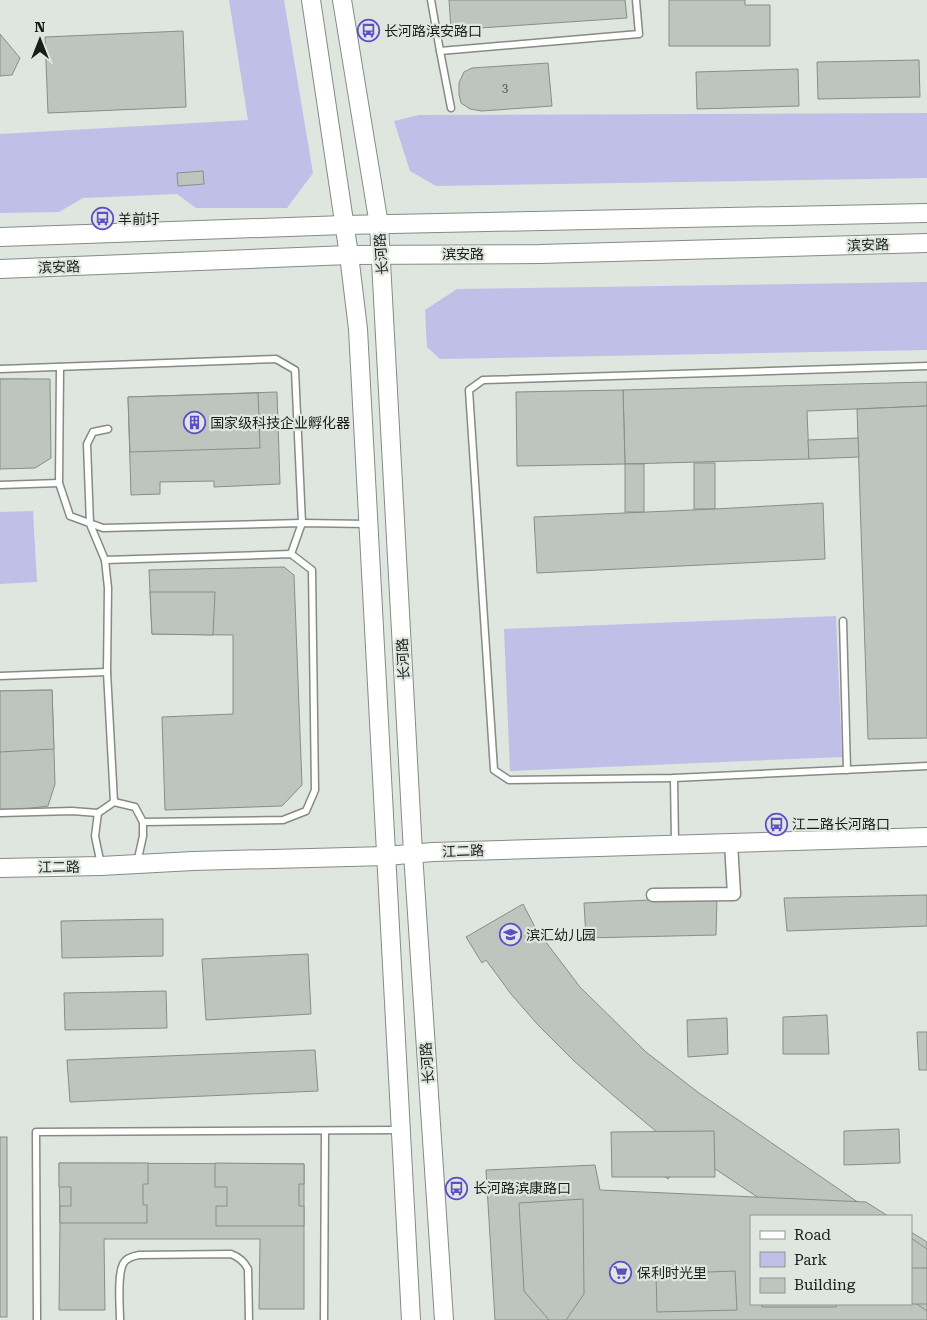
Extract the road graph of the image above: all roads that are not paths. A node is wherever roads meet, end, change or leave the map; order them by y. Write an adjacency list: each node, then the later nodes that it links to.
1 (311, 0): 8 (main road, 长河路)
2 (342, 0): 9 (main road, 长河路)
3 (431, 0): 5 (lane)
4 (636, 0): 5 (lane)
5 (440, 51): 6 (lane)
6 (451, 108)
7 (927, 213): 9 (main road)
8 (344, 225): 9 (main road); 10 (main road); 12 (main road, 长河路)
9 (379, 225): 13 (main road, 长河路)
10 (0, 237)
11 (927, 243): 13 (main road, 滨安路)
12 (349, 254): 13 (main road, 滨安路); 14 (main road, 滨安路); 23 (main road, 长河路)
13 (381, 254): 39 (main road, 长河路)
14 (0, 269)
15 (927, 366): 31 (lane)
16 (60, 367): 17 (lane); 19 (lane); 21 (lane)
17 (0, 369)
18 (108, 429): 22 (lane)
19 (59, 483): 20 (lane); 22 (lane)
20 (0, 485)
21 (302, 523): 22 (lane); 23 (lane); 24 (lane)
22 (90, 524): 25 (lane)
23 (369, 524): 40 (main road, 长河路)
24 (291, 554): 25 (lane); 35 (lane)
25 (105, 560): 27 (lane)
26 (843, 621): 30 (lane)
27 (108, 672): 28 (lane); 32 (lane)
28 (0, 676)
29 (927, 766): 30 (lane)
30 (847, 770): 31 (lane)
31 (674, 778): 38 (lane)
32 (114, 802): 33 (lane); 35 (lane)
33 (98, 813): 34 (lane); 42 (lane)
34 (0, 814)
35 (143, 822): 41 (lane)
36 (927, 837): 37 (main road, 江二路)
37 (731, 843): 38 (main road, 江二路); 44 (street)
38 (675, 845): 39 (main road, 江二路)
39 (413, 853): 40 (main road, 江二路); 52 (main road, 长河路)
40 (386, 856): 41 (main road, 江二路); 45 (main road, 长河路)
41 (137, 864): 42 (main road, 江二路)
42 (102, 866): 43 (main road, 江二路)
43 (0, 868)
44 (653, 895)
45 (401, 1130): 46 (lane); 51 (main road, 长河路)
46 (325, 1132): 47 (lane); 50 (lane)
47 (37, 1320)
48 (120, 1320): 49 (lane)
49 (249, 1320)
50 (324, 1320)
51 (411, 1320)
52 (444, 1320)

